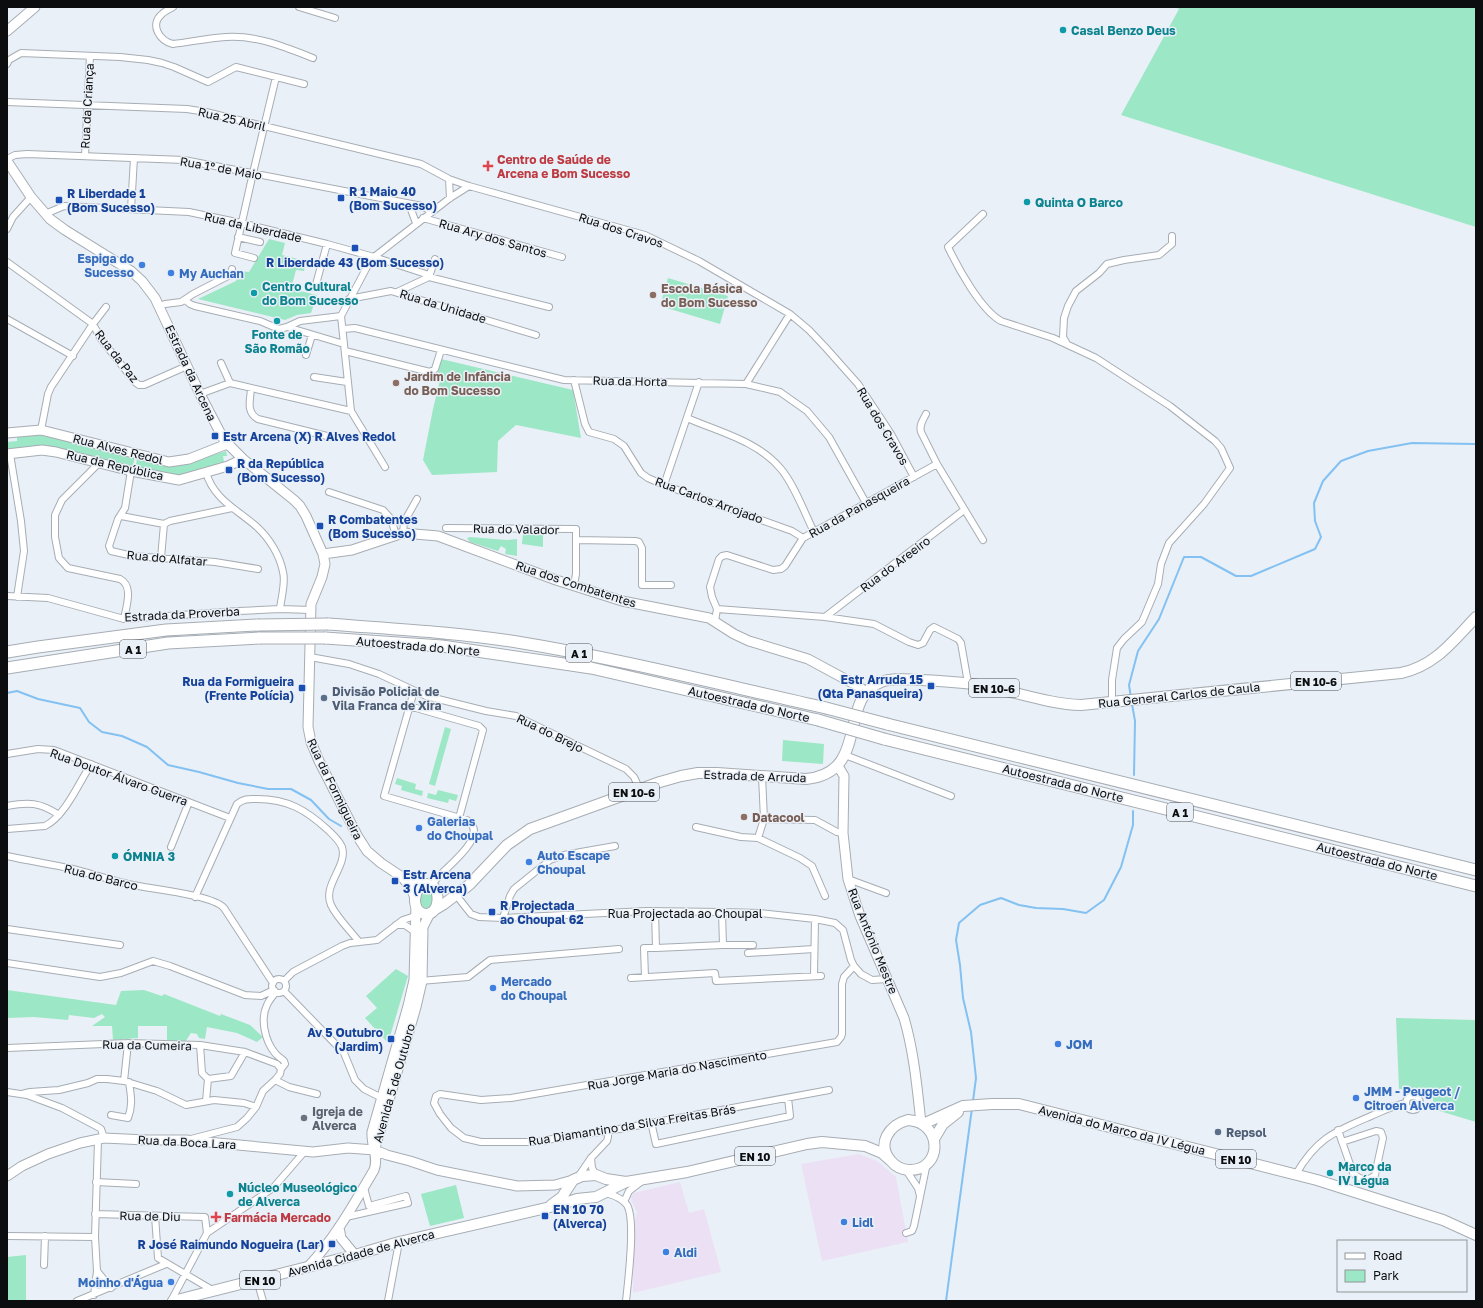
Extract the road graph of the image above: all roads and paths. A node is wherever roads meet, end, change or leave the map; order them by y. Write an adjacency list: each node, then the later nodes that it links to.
1 (35, 7): 5 (street)
2 (173, 7): 7 (street)
3 (299, 7): 4 (street)
4 (335, 18)
5 (7, 31)
6 (90, 56): 8 (street); 9 (street); 12 (street, Rua da Criança)
7 (313, 58)
8 (7, 64)
9 (276, 77): 10 (street); 13 (street)
10 (304, 84)
11 (7, 102): 12 (street, Rua 25 Abril)
12 (87, 105): 13 (street, Rua 25 Abril); 14 (street, Rua da Criança)
13 (264, 126): 17 (street); 18 (street, Rua 25 Abril)
14 (85, 156): 15 (street, Rua 1º de Maio); 16 (street, Rua 1º de Maio)
15 (134, 158): 17 (street, Rua 1º de Maio); 23 (street)
16 (7, 160): 20 (street, Estrada da Arcena)
17 (252, 173): 22 (street, Rua 1º de Maio); 30 (street)
18 (449, 179): 19 (street, Rua dos Cravos); 21 (street)
19 (469, 186): 21 (street); 51 (street, Rua dos Cravos)
20 (31, 197): 25 (street, Estrada da Arcena); 28 (street)
21 (450, 198): 24 (street)
22 (409, 204): 24 (street, Rua 1º de Maio); 31 (street)
23 (131, 209): 25 (street, Rua da Liberdade); 30 (street, Rua da Liberdade)
24 (432, 212): 29 (street)
25 (45, 214): 48 (street, Estrada da Arcena)
26 (983, 214): 60 (street)
27 (7, 215): 28 (street)
28 (14, 217): 32 (street)
29 (423, 218): 31 (street); 38 (street, Rua Ary dos Santos)
30 (241, 223): 34 (street); 36 (street, Rua da Liberdade)
31 (416, 223): 37 (street)
32 (7, 229)
33 (1172, 236): 60 (street)
34 (238, 237): 35 (street); 39 (street)
35 (260, 242)
36 (327, 244): 37 (street, Rua da Liberdade); 44 (street)
37 (374, 257): 43 (street, Rua da Liberdade); 46 (street)
38 (562, 257)
39 (254, 258)
40 (436, 259): 43 (street)
41 (7, 262): 54 (street)
42 (232, 269): 47 (street)
43 (429, 277): 45 (street); 50 (street, Rua da Liberdade)
44 (315, 288)
45 (397, 292): 46 (street, Rua da Unidade); 58 (street, Rua da Unidade)
46 (349, 299): 52 (street)
47 (185, 300): 48 (street); 55 (street)
48 (159, 306): 66 (street, Estrada da Arcena)
49 (106, 307): 54 (street)
50 (549, 307)
51 (790, 314): 72 (street); 89 (street, Rua dos Cravos)
52 (341, 316): 55 (street); 56 (street)
53 (7, 319): 64 (street)
54 (93, 324): 64 (street); 66 (street, Rua da Paz)
55 (287, 328): 57 (street)
56 (343, 329): 59 (street); 61 (street, Rua da Horta)
57 (312, 335): 59 (street); 63 (street)
58 (536, 335)
59 (344, 344): 62 (street)
60 (1067, 344): 124 (street)
61 (441, 350): 62 (street); 68 (street, Rua da Horta)
62 (345, 351): 69 (street)
63 (306, 355)
64 (72, 356): 78 (street)
65 (221, 363): 71 (street)
66 (187, 366): 74 (street, Estrada da Arcena)
67 (314, 378): 69 (street)
68 (574, 380): 70 (street, Rua da Horta); 90 (street, Rua Carlos Arrojado)
69 (348, 382): 75 (street)
70 (699, 382): 72 (street, Rua da Horta); 77 (street)
71 (230, 383): 73 (street); 74 (street)
72 (746, 384): 93 (street, Rua da Horta)
73 (251, 389): 75 (street); 80 (street)
74 (200, 394): 81 (street, Estrada da Arcena)
75 (351, 411): 86 (street)
76 (926, 414): 85 (street)
77 (687, 418): 90 (street); 99 (street)
78 (41, 430): 79 (street, Rua Alves Redol); 81 (street, Rua Alves Redol)
79 (7, 433)
80 (331, 437)
81 (227, 444): 83 (street, Estrada da Arcena)
82 (8, 454): 84 (street, Rua da República); 110 (street)
83 (243, 459): 88 (street, Rua da República); 104 (street, Estrada da Arcena)
84 (99, 463): 87 (street, Rua da República); 116 (street)
85 (937, 464): 89 (street, Rua da Panasqueira); 95 (street)
86 (385, 467)
87 (131, 472): 88 (street, Rua da República); 96 (street, Rua do Alfatar)
88 (206, 472): 94 (street)
89 (914, 477): 93 (street, Rua da Panasqueira)
90 (664, 485): 101 (street, Rua Carlos Arrojado)
91 (329, 492): 100 (street)
92 (417, 499): 100 (street)
93 (866, 503): 99 (street, Rua da Panasqueira)
94 (232, 508): 97 (street); 111 (street)
95 (964, 510): 103 (street); 114 (street, Rua do Areeiro)
96 (121, 516): 97 (street); 105 (street, Rua do Alfatar)
97 (164, 524): 105 (street)
98 (446, 528): 102 (street, Rua do Valador)
99 (814, 532): 101 (street, Rua da Panasqueira)
100 (399, 534): 104 (street, Rua dos Combatentes); 107 (street, Rua dos Combatentes)
101 (803, 538): 112 (street, Rua da Panasqueira)
102 (576, 540): 107 (street, Rua do Valador); 108 (street, Rua do Valador)
103 (983, 540)
104 (323, 554): 113 (street, Estrada da Arcena)
105 (161, 558): 106 (street, Rua do Alfatar)
106 (258, 569)
107 (574, 585): 117 (street, Rua dos Combatentes)
108 (671, 585)
109 (7, 596): 110 (street, Estrada da Proverba)
110 (17, 597): 116 (street, Estrada da Proverba)
111 (280, 609): 113 (street, Estrada da Proverba); 116 (street, Estrada da Proverba)
112 (717, 609): 114 (street); 117 (street, Rua da Panasqueira)
113 (311, 610): 119 (street, Rua da Formigueira)
114 (825, 617): 121 (street)
115 (1476, 617): 124 (main road, Rua General Carlos de Caula / EN 10-6)
116 (124, 619)
117 (715, 621): 123 (street, Rua dos Combatentes)
118 (7, 652): 146 (highway, Autoestrada do Norte / A 1, bridge)
119 (310, 657): 122 (street, Rua do Brejo); 147 (street, Rua da Formigueira)
120 (7, 668): 149 (highway, Autoestrada do Norte / A 1, bridge)
121 (968, 683): 123 (main road, Rua General Carlos de Caula / EN 10-6); 124 (main road, Rua General Carlos de Caula / EN 10-6)
122 (414, 691): 125 (street); 131 (street, Rua do Brejo)
123 (866, 692): 127 (main road, Estrada de Arruda / EN 10-6)
124 (1112, 702)
125 (409, 706): 137 (street); 137 (street)
126 (7, 754): 128 (street, Rua Doutor Álvaro Guerra)
127 (845, 755): 129 (main road, Estrada de Arruda / EN 10-6); 132 (street)
128 (90, 764): 133 (street, Rua Doutor Álvaro Guerra); 135 (street)
129 (838, 766): 130 (main road, Estrada de Arruda / EN 10-6); 141 (street, Rua António Mestre)
130 (762, 776): 131 (main road, Estrada de Arruda / EN 10-6); 138 (street)
131 (640, 790): 152 (main road, Estrada de Arruda / EN 10-6)
132 (951, 796)
133 (189, 802): 136 (street, Rua Doutor Álvaro Guerra); 144 (street)
134 (7, 806): 135 (street)
135 (59, 815): 140 (street)
136 (230, 818): 154 (street); 163 (street)
137 (459, 818): 150 (street)
138 (764, 819): 141 (street); 142 (street)
139 (696, 827): 142 (street)
140 (7, 829)
141 (843, 833): 148 (street, Rua António Mestre)
142 (758, 838): 153 (street)
143 (615, 846): 158 (street)
144 (171, 847)
145 (7, 856): 154 (street, Rua do Barco)
146 (1476, 870)
147 (402, 877): 150 (street, Rua da Formigueira); 155 (street, Rua da Formigueira)
148 (848, 879): 151 (street); 177 (street, Rua António Mestre)
149 (1476, 886)
150 (431, 887): 152 (main road); 155 (main road); 155 (main road)
151 (886, 893)
152 (456, 895): 155 (main road, Estrada de Arruda / EN 10-6); 158 (street, Rua Projectada ao Choupal)
153 (825, 896)
154 (195, 897): 180 (street, Rua do Barco)
155 (422, 909): 160 (street); 162 (street, Avenida 5 de Outubro); 179 (street, Avenida 5 de Outubro)
156 (655, 911): 157 (street, Rua Projectada ao Choupal); 158 (street, Rua Projectada ao Choupal); 167 (street)
157 (722, 912): 159 (street, Rua Projectada ao Choupal); 165 (street)
158 (503, 918)
159 (815, 919): 169 (street); 172 (street, Rua Projectada ao Choupal)
160 (396, 925): 162 (street); 163 (street)
161 (7, 929): 164 (street)
162 (415, 932): 179 (street, Avenida 5 de Outubro)
163 (359, 942): 178 (street)
164 (120, 945)
165 (723, 945): 166 (street); 167 (street)
166 (753, 945)
167 (656, 948): 175 (street)
168 (619, 949): 179 (street)
169 (814, 949): 170 (street); 173 (street)
170 (748, 953)
171 (7, 963): 181 (street)
172 (854, 966): 177 (street, Rua Projectada ao Choupal); 196 (street, Rua Jorge Maria do Nascimento)
173 (814, 976): 174 (street); 175 (street)
174 (821, 976)
175 (645, 977): 176 (street)
176 (631, 978)
177 (887, 979): 193 (street, Rua António Mestre)
178 (284, 981): 180 (street); 182 (street)
179 (418, 981): 198 (street, Avenida 5 de Outubro)
180 (273, 983): 181 (street)
181 (275, 991): 182 (street); 187 (street)
182 (284, 991): 198 (street)
183 (128, 1043): 184 (street, Rua da Cumeira); 185 (street, Rua da Cumeira); 190 (street)
184 (200, 1045): 186 (street, Rua da Cumeira); 188 (street)
185 (7, 1048)
186 (245, 1052): 187 (street, Rua da Cumeira); 188 (street)
187 (281, 1069): 189 (street)
188 (208, 1079): 199 (street)
189 (276, 1080): 195 (street); 202 (street)
190 (126, 1082): 194 (street); 199 (street); 203 (street)
191 (829, 1090): 197 (street, Rua Diamantino da Silva Freitas Brás)
192 (7, 1092): 194 (street)
193 (918, 1092): 204 (street, Rua António Mestre); 206 (street, Rua António Mestre)
194 (22, 1094): 210 (street)
195 (317, 1094)
196 (436, 1096): 207 (street, Rua Diamantino da Silva Freitas Brás)
197 (788, 1098): 205 (street, Rua Diamantino da Silva Freitas Brás); 205 (street)
198 (386, 1100): 215 (street, Avenida 5 de Outubro)
199 (206, 1101): 202 (street)
200 (1406, 1103): 208 (street)
201 (975, 1105): 206 (main road, Avenida do Marco da IV Légua / EN 10); 211 (main road, Avenida do Marco da IV Légua / EN 10); 221 (main road, Avenida do Marco da IV Légua / EN 10)
202 (256, 1107): 212 (street)
203 (111, 1116)
204 (908, 1120): 206 (main road); 209 (main road)
205 (651, 1122): 207 (street, Rua Diamantino da Silva Freitas Brás)
206 (922, 1123): 211 (main road)
207 (608, 1130): 217 (street)
208 (1338, 1130): 213 (street); 221 (street)
209 (886, 1136): 214 (main road); 218 (main road)
210 (101, 1139): 212 (street, Rua da Boca Lara); 223 (street, Rua da Boca Lara); 226 (street)
211 (934, 1139): 219 (main road, EN 10)
212 (186, 1140): 216 (street, Rua da Boca Lara)
213 (1342, 1142): 213 (street)
214 (865, 1146): 218 (main road, Avenida Cidade de Alverca / EN 10); 225 (main road, Avenida Cidade de Alverca / EN 10)
215 (375, 1150): 216 (street, Rua da Boca Lara); 227 (street, Rua da Boca Lara); 230 (street, Avenida 5 de Outubro)
216 (305, 1151): 240 (street)
217 (591, 1158): 222 (street); 227 (street)
218 (890, 1160): 220 (main road, EN 10)
219 (927, 1164): 220 (main road); 232 (street)
220 (906, 1170): 232 (street)
221 (1296, 1174): 242 (main road, Avenida do Marco da IV Légua / EN 10)
222 (596, 1175): 224 (main road, Avenida Cidade de Alverca); 227 (main road)
223 (7, 1176)
224 (606, 1179): 228 (main road, Avenida Cidade de Alverca / EN 10); 231 (main road)
225 (645, 1179): 228 (main road, Avenida Cidade de Alverca / EN 10); 234 (street)
226 (96, 1182): 229 (street); 236 (street)
227 (572, 1182): 233 (main road); 235 (main road, Avenida Cidade de Alverca)
228 (626, 1182): 231 (main road, Avenida Cidade de Alverca)
229 (136, 1184)
230 (364, 1188): 238 (street, Avenida 5 de Outubro); 238 (street)
231 (607, 1192): 233 (main road, Avenida Cidade de Alverca); 234 (street)
232 (920, 1198): 241 (street)
233 (577, 1199): 235 (main road, Avenida Cidade de Alverca)
234 (624, 1202): 261 (street)
235 (549, 1206): 246 (main road, Avenida Cidade de Alverca / EN 10)
236 (95, 1214): 237 (street, Rua de Diu); 245 (street)
237 (155, 1216): 240 (street, Rua de Diu); 248 (street)
238 (346, 1217): 239 (street, Avenida 5 de Outubro)
239 (339, 1227): 247 (street); 250 (street, Avenida 5 de Outubro)
240 (207, 1233): 252 (street)
241 (906, 1233)
242 (1476, 1235)
243 (7, 1236): 244 (street)
244 (45, 1236): 245 (street); 249 (street)
245 (95, 1237): 251 (street)
246 (399, 1242): 247 (main road, Avenida Cidade de Alverca / EN 10); 260 (street)
247 (355, 1255): 250 (main road, Avenida Cidade de Alverca / EN 10)
248 (166, 1264): 252 (street); 254 (street)
249 (44, 1265)
250 (308, 1267): 253 (main road, Avenida Cidade de Alverca / EN 10)
251 (97, 1271): 254 (street); 256 (street)
252 (185, 1274): 255 (street); 258 (street)
253 (257, 1280): 255 (main road, Avenida Cidade de Alverca / EN 10); 259 (street)
254 (111, 1288): 256 (street)
255 (214, 1291): 258 (main road, Avenida Cidade de Alverca / EN 10)
256 (94, 1295): 257 (street)
257 (77, 1301)
258 (172, 1301)
259 (263, 1301)
260 (388, 1301)
261 (626, 1301)

